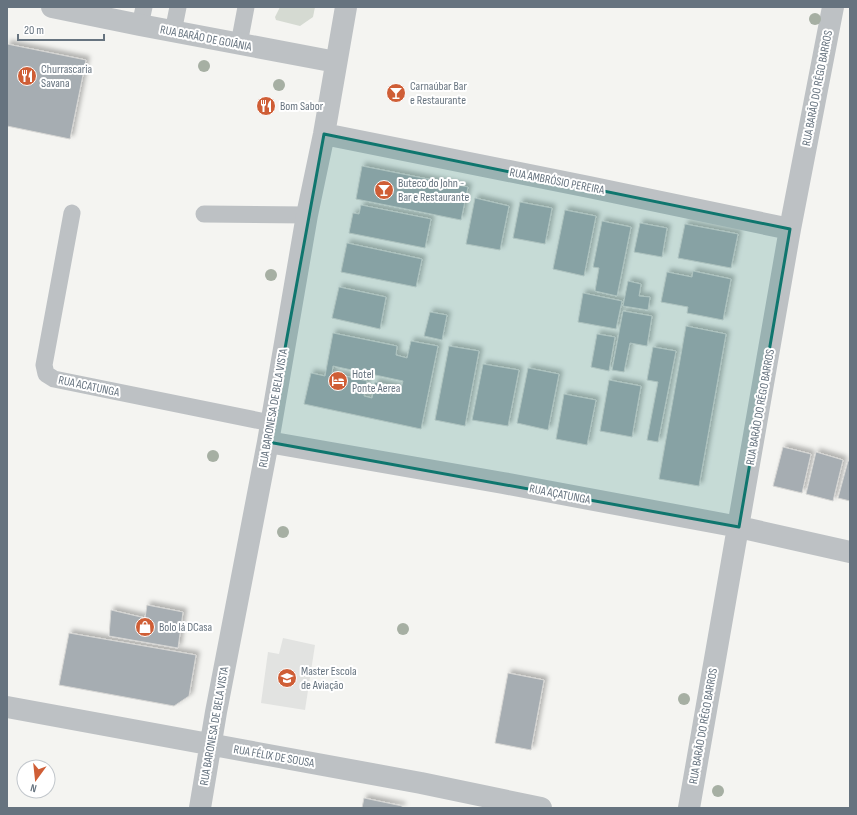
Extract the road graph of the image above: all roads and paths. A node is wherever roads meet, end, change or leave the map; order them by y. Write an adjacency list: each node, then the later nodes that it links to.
1 (52, 7): 6 (street, RUA BARÃO DE GOIÂNIA)
2 (178, 7): 7 (lane)
3 (246, 7): 8 (lane)
4 (346, 7): 9 (street, RUA BARONESA DE BELA VISTA)
5 (833, 7): 14 (street, RUA BARÃO DO RÊGO BARROS)
6 (142, 16): 7 (street, RUA BARÃO DE GOIÂNIA)
7 (173, 32): 8 (street, RUA BARÃO DE GOIÂNIA)
8 (239, 44): 9 (street, RUA BARÃO DE GOIÂNIA)
9 (336, 62): 10 (street, RUA BARONESA DE BELA VISTA)
10 (324, 134): 13 (street, RUA BARONESA DE BELA VISTA); 14 (street, RUA AMBRÓSIO PEREIRA)
11 (72, 213): 15 (lane, RUA ACATUNGA)
12 (204, 214): 13 (lane)
13 (307, 216): 15 (street, RUA BARONESA DE BELA VISTA)
14 (790, 229): 16 (street, RUA BARÃO DO RÊGO BARROS)
15 (269, 432): 16 (street, RUA AÇATUNGA); 19 (street, RUA BARONESA DE BELA VISTA)
16 (739, 527): 17 (street, RUA AÇATUNGA); 22 (street, RUA BARÃO DO RÊGO BARROS)
17 (850, 552)
18 (7, 707): 19 (street, RUA FÉLIX DE SOUSA)
19 (211, 745): 20 (street, RUA BARONESA DE BELA VISTA); 21 (street, RUA FÉLIX DE SOUSA)
20 (200, 808)
21 (541, 808)
22 (689, 808)

